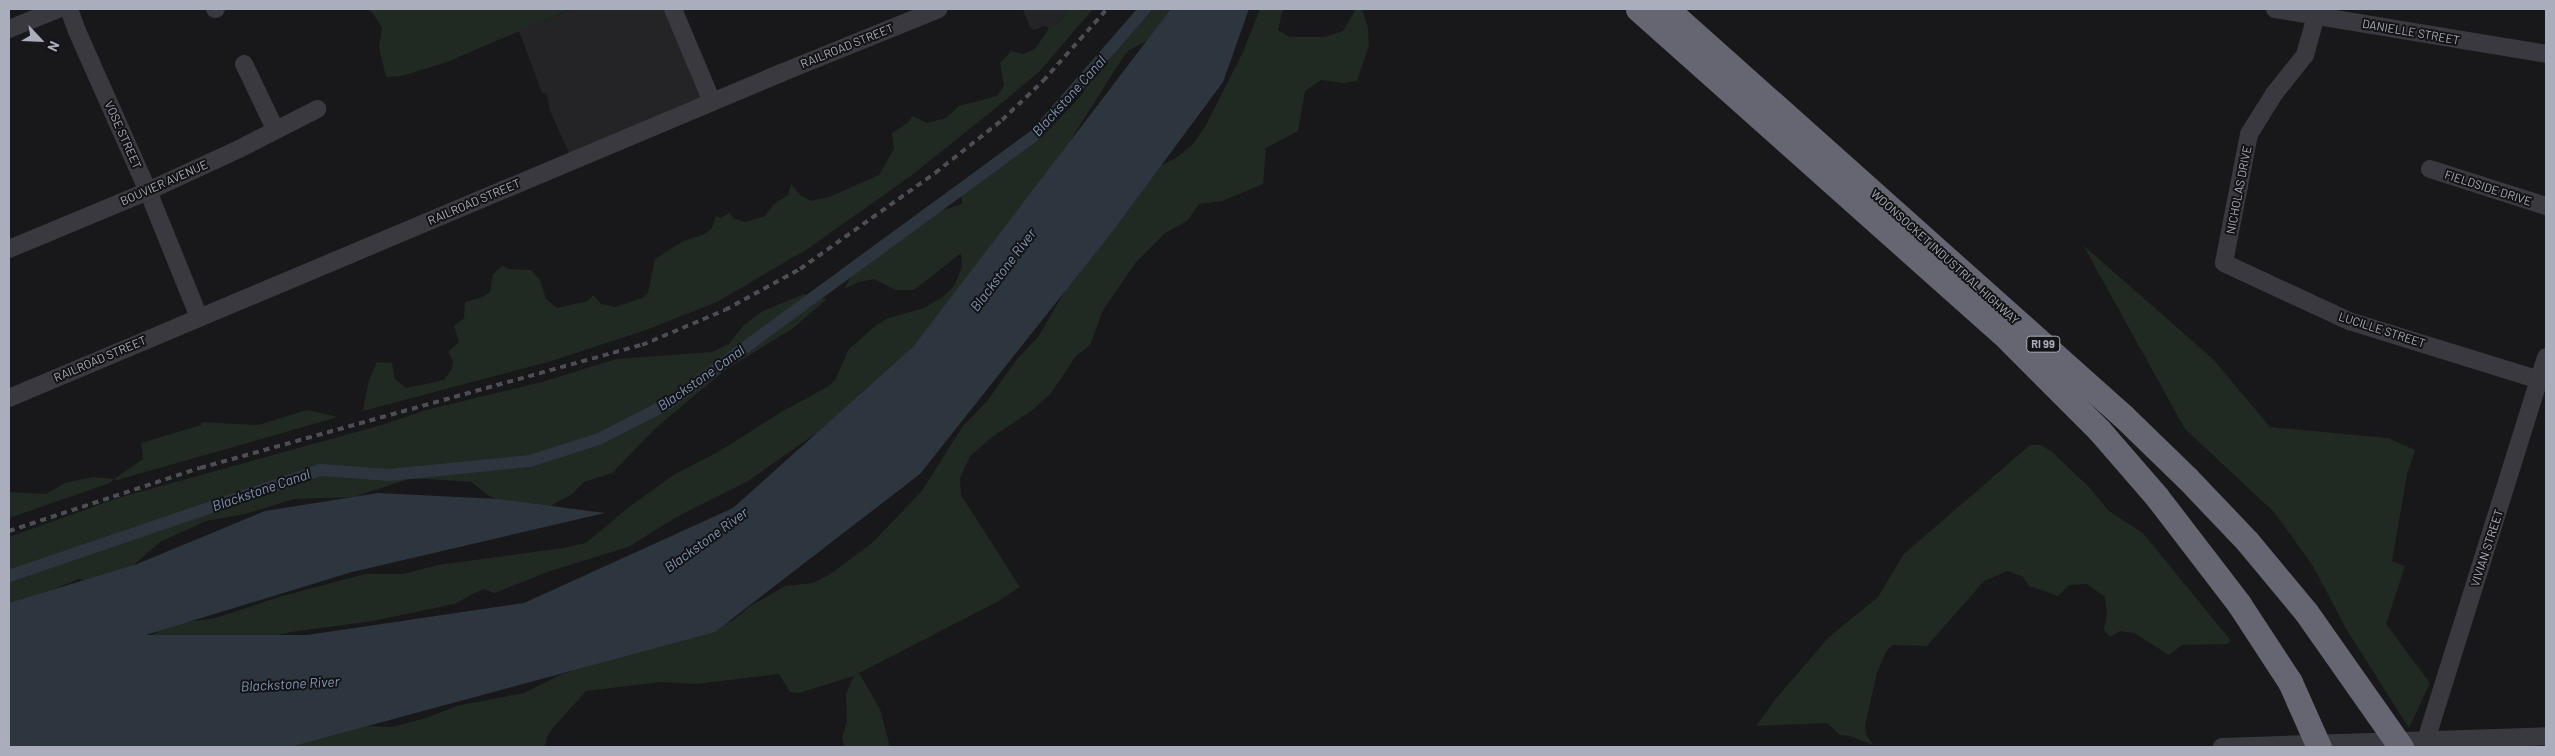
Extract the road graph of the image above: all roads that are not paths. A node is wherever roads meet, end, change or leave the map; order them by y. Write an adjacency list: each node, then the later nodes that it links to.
1 (58, 9): 9 (street)
2 (69, 9): 16 (street, VOSE STREET)
3 (673, 9): 12 (street)
4 (939, 9): 12 (street, RAILROAD STREET)
5 (1638, 9): 27 (highway, WOONSOCKET INDUSTRIAL HIGHWAY / RI 99)
6 (1667, 9): 28 (highway, WOONSOCKET INDUSTRIAL HIGHWAY / RI 99)
7 (2275, 9): 8 (street, DANIELLE STREET)
8 (2316, 16): 10 (street, DANIELLE STREET); 19 (street, NICHOLAS DRIVE)
9 (9, 28)
10 (2546, 54)
11 (244, 64): 14 (street)
12 (712, 102): 20 (street, RAILROAD STREET)
13 (316, 109): 14 (street, BOUVIER AVENUE)
14 (275, 129): 16 (street, BOUVIER AVENUE)
15 (2430, 169): 17 (street, FIELDSIDE DRIVE)
16 (148, 191): 18 (street, BOUVIER AVENUE); 20 (street, VOSE STREET)
17 (2546, 206)
18 (9, 249)
19 (2224, 263): 22 (street, LUCILLE STREET)
20 (199, 317): 23 (street, RAILROAD STREET)
21 (2546, 356): 22 (street, VIVIAN STREET)
22 (2543, 381): 25 (street, VIVIAN STREET)
23 (9, 398)
24 (2546, 736): 25 (street)
25 (2426, 740): 26 (street)
26 (2222, 747)
27 (2319, 747)
28 (2401, 747)

